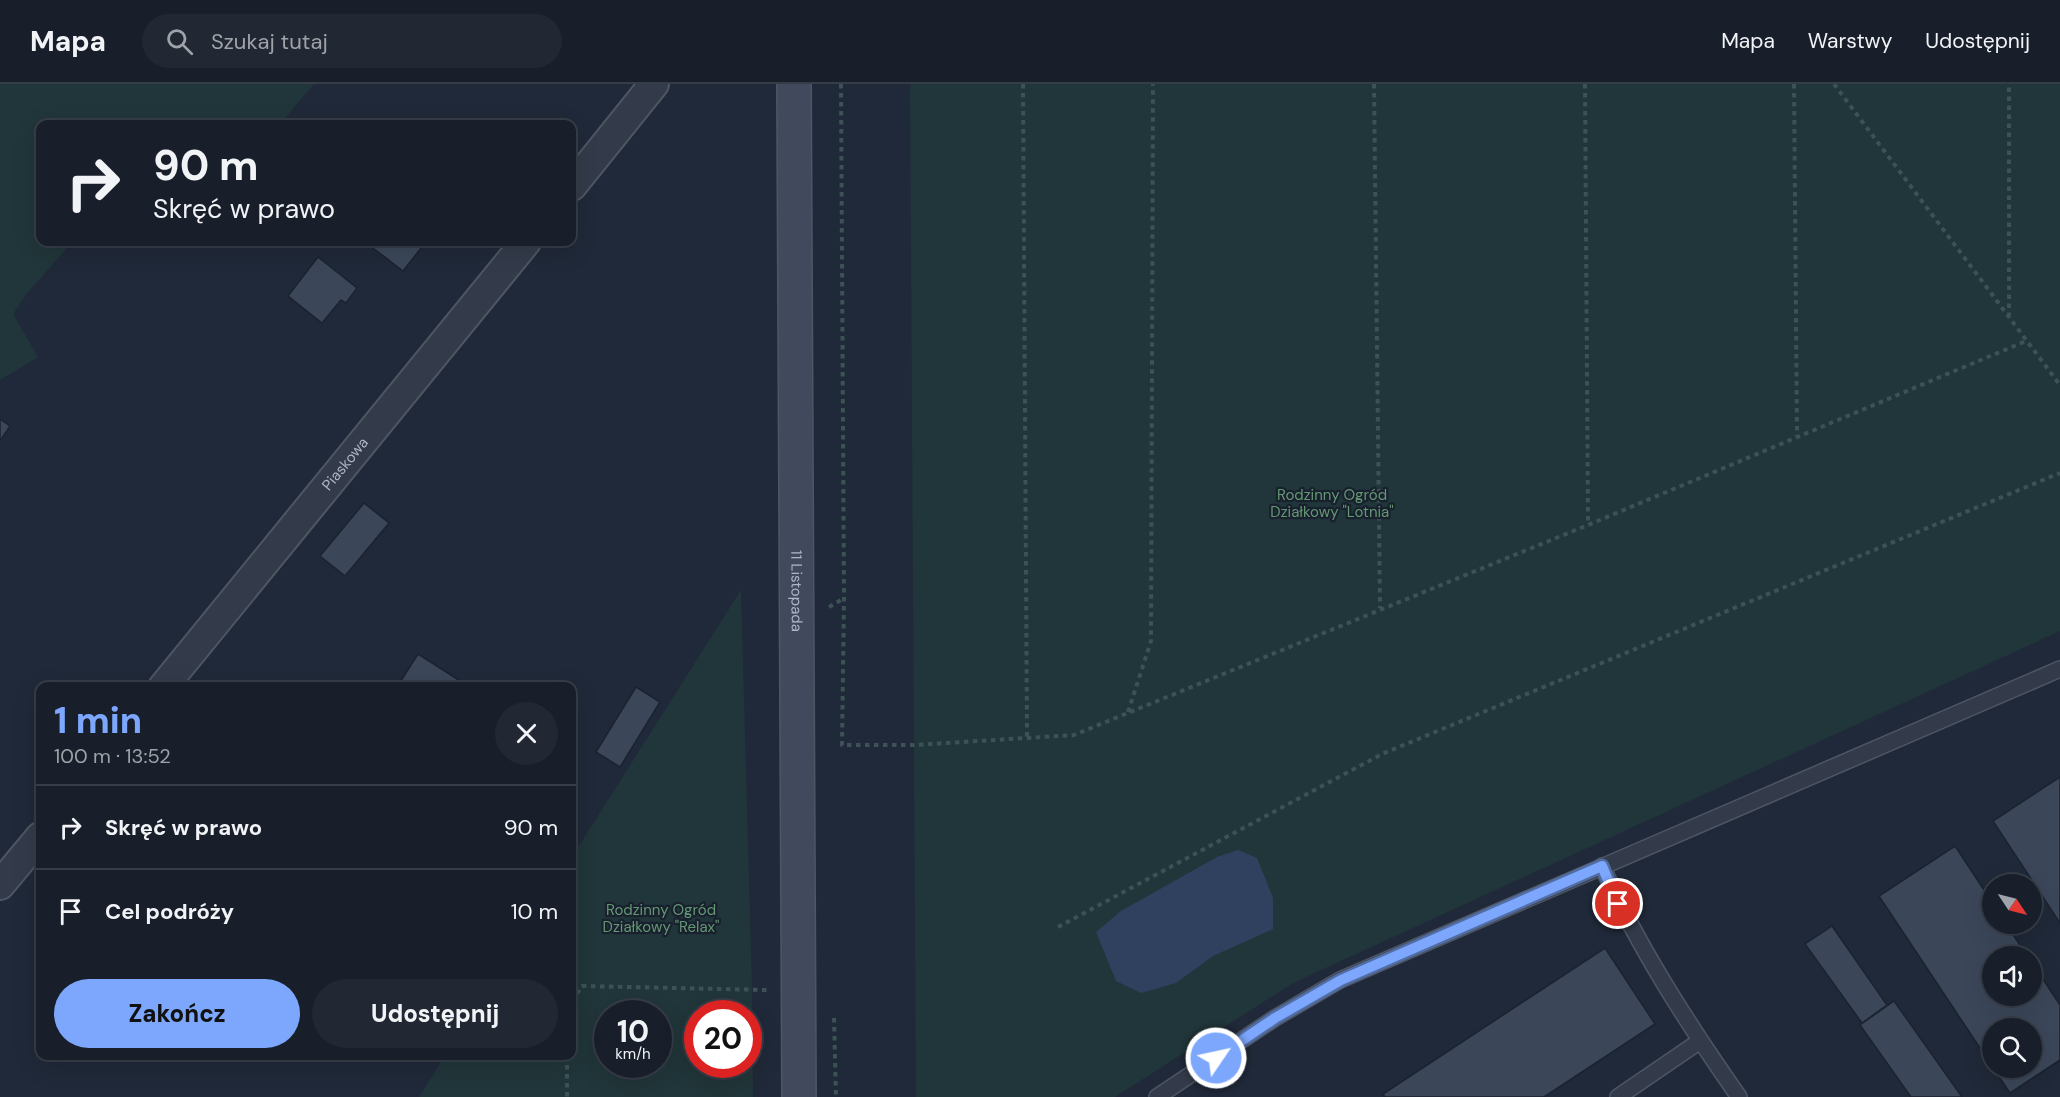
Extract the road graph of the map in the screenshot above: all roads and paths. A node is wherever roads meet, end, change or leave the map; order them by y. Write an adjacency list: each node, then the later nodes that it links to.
1 (654, 84): 11 (street)
2 (794, 84): 33 (street, 11 Listopada)
3 (841, 84): 23 (path)
4 (1023, 84): 23 (path)
5 (1153, 84): 22 (path)
6 (1374, 84): 19 (path)
7 (1585, 84): 18 (path)
8 (1794, 84): 16 (path)
9 (1834, 84): 13 (path)
10 (2009, 84): 13 (path)
11 (576, 181)
12 (523, 246): 21 (street, Piaskowa)
13 (2009, 318): 14 (path)
14 (2026, 341): 15 (path); 16 (path)
15 (2060, 385)
16 (1797, 436): 18 (path)
17 (2060, 473): 27 (path)
18 (1588, 525): 19 (path)
19 (1380, 609): 22 (path)
20 (2060, 669): 25 (lane)
21 (167, 682)
22 (1127, 714): 23 (path)
23 (1027, 738)
24 (36, 842): 26 (street)
25 (1602, 866): 30 (lane); 34 (lane)
26 (0, 885)
27 (1058, 927)
28 (753, 989): 29 (path)
29 (576, 995)
30 (1700, 1041): 35 (lane); 36 (lane)
31 (567, 1060): 32 (path)
32 (567, 1097)
33 (799, 1097)
34 (1157, 1097)
35 (1618, 1097)
36 (1739, 1097)

